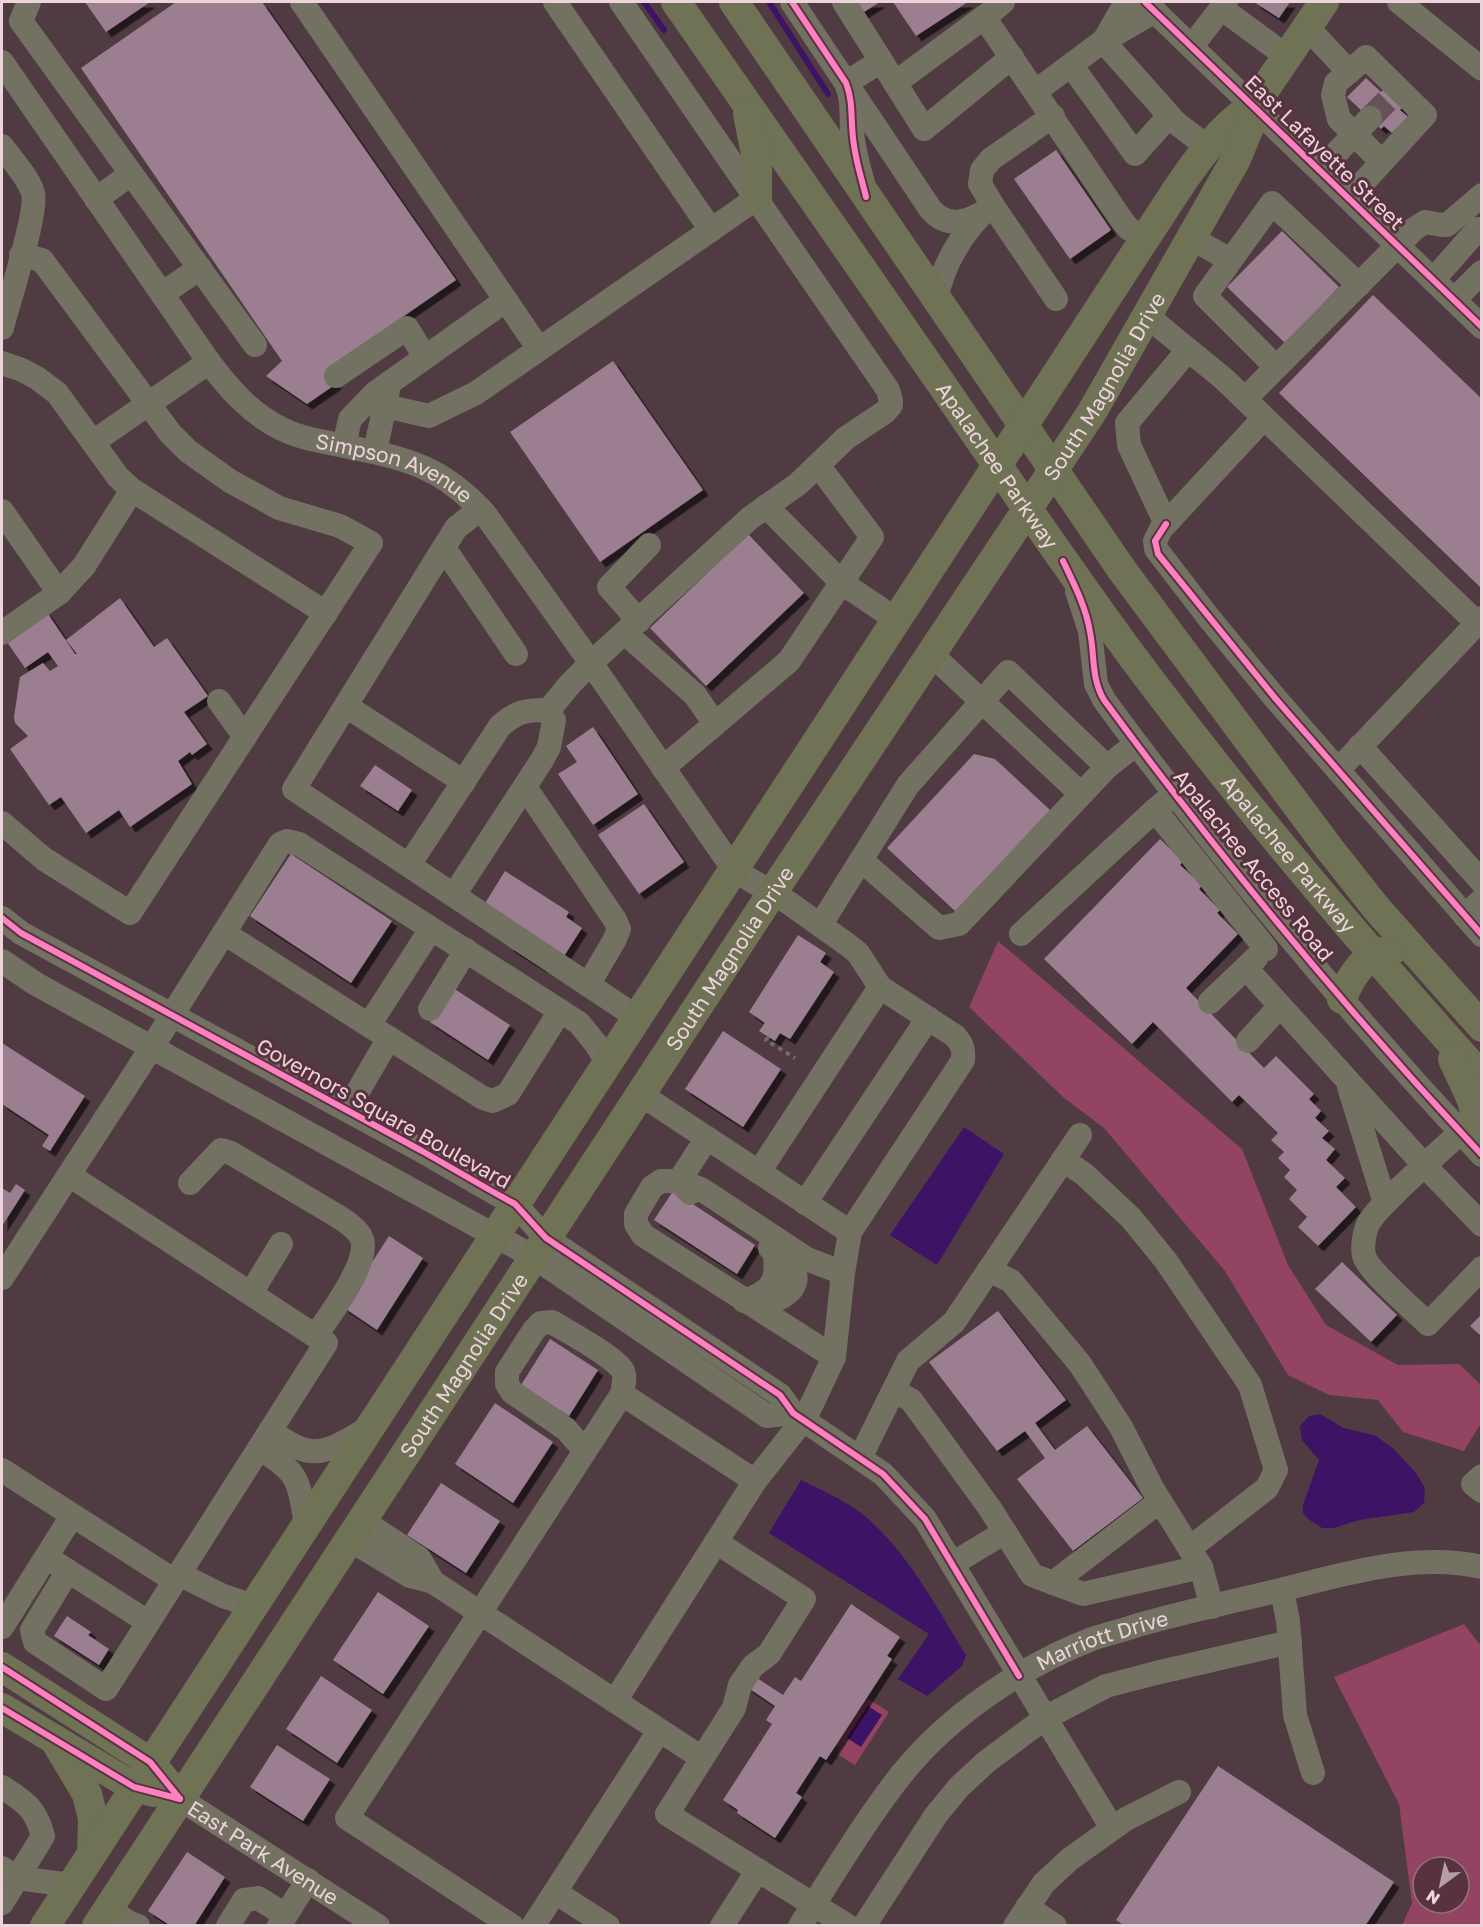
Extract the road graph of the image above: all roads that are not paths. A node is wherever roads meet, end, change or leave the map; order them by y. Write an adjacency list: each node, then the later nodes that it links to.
1 (29, 2): 38 (street)
2 (302, 2): 59 (street)
3 (555, 2): 45 (street)
4 (621, 2): 41 (street)
5 (676, 2): 29 (main road, Apalachee Parkway)
6 (734, 2): 40 (main road, Apalachee Parkway)
7 (792, 2): 26 (street)
8 (844, 2): 21 (street)
9 (1003, 2): 15 (street)
10 (1126, 2): 17 (street)
11 (1324, 2): 16 (main road, South Magnolia Drive)
12 (1400, 2): 24 (street)
13 (1223, 5): 18 (street); 19 (street)
14 (1150, 6): 17 (street); 18 (street, East Lafayette Street)
15 (984, 17): 20 (street); 27 (street)
16 (1307, 27): 19 (main road, South Magnolia Drive); 25 (street)
17 (1103, 41): 23 (street); 32 (street)
18 (1192, 46): 30 (street, East Lafayette Street)
19 (1286, 56): 30 (main road, South Magnolia Drive)
20 (1012, 57): 27 (street); 28 (street)
21 (881, 61): 26 (street); 27 (street)
22 (2, 62): 43 (street, Simpson Avenue)
23 (1071, 65): 28 (street); 32 (street)
24 (1482, 69)
25 (1349, 72): 33 (street); 36 (street)
26 (846, 83): 40 (street); 44 (street)
27 (895, 83)
28 (1036, 91): 31 (street)
29 (740, 92): 41 (main road); 82 (main road, Apalachee Parkway)
30 (1254, 105): 35 (main road, South Magnolia Drive); 37 (street, East Lafayette Street); 47 (main road, South Magnolia Drive)
31 (1053, 116): 44 (street); 48 (street)
32 (1169, 116): 35 (street)
33 (1362, 126): 36 (street); 37 (street)
34 (2, 146): 50 (street)
35 (1208, 147): 48 (main road, South Magnolia Drive)
36 (1382, 162): 42 (street)
37 (1320, 170): 42 (street, East Lafayette Street)
38 (131, 174): 43 (street); 52 (street)
39 (1482, 195): 49 (street)
40 (866, 197): 57 (main road, Apalachee Parkway)
41 (757, 198): 45 (street); 81 (street)
42 (1349, 198): 49 (street, East Lafayette Street)
43 (96, 199): 56 (street, Simpson Avenue)
44 (988, 210): 57 (street); 58 (street)
45 (711, 230): 65 (street)
46 (1482, 233): 54 (street)
47 (1191, 238): 51 (street); 61 (main road, South Magnolia Drive)
48 (1144, 239): 77 (main road, South Magnolia Drive)
49 (1398, 245): 54 (street, East Lafayette Street); 55 (street)
50 (21, 255): 63 (street); 74 (street)
51 (1230, 260): 55 (street); 70 (street)
52 (200, 268): 56 (street); 64 (street)
53 (1482, 272): 60 (street)
54 (1433, 280): 60 (street, East Lafayette Street)
55 (1359, 285): 70 (street)
56 (162, 294): 68 (street, Simpson Avenue)
57 (936, 298): 77 (main road, Apalachee Parkway)
58 (1056, 299)
59 (506, 300): 65 (street); 67 (street)
60 (1454, 300): 62 (street, East Lafayette Street)
61 (1147, 316): 66 (street); 83 (main road, South Magnolia Drive)
62 (1481, 324)
63 (2, 328)
64 (255, 345)
65 (539, 349): 75 (street)
66 (1188, 350): 73 (street); 89 (street)
67 (425, 357): 71 (street); 72 (street)
68 (208, 362): 74 (street); 79 (street, Simpson Avenue)
69 (2, 363): 78 (street)
70 (1276, 367): 73 (street)
71 (336, 376)
72 (390, 382): 75 (street); 79 (street)
73 (1245, 399): 76 (street)
74 (148, 404): 78 (street); 95 (street)
75 (385, 406): 80 (street)
76 (1264, 418): 89 (street); 97 (street)
77 (1023, 425): 82 (main road, South Magnolia Drive); 83 (main road, Apalachee Parkway)
78 (93, 442): 84 (street)
79 (344, 446): 80 (street, Simpson Avenue)
80 (375, 452): 86 (street, Simpson Avenue)
81 (818, 465): 85 (street); 93 (street)
82 (998, 465): 87 (main road, Apalachee Parkway); 96 (main road, South Magnolia Drive)
83 (1054, 470): 87 (main road, South Magnolia Drive); 144 (main road, Apalachee Parkway)
84 (132, 490): 94 (street); 95 (street)
85 (766, 506): 93 (street); 98 (street)
86 (480, 509): 91 (street); 102 (street, Simpson Avenue)
87 (1027, 510): 92 (main road, Apalachee Parkway); 101 (main road, South Magnolia Drive)
88 (2, 511): 94 (street)
89 (1166, 524): 113 (street)
90 (649, 545): 98 (street)
91 (444, 548): 100 (street); 105 (street)
92 (1063, 561): 109 (street, Apalachee Access Road); 142 (main road, Apalachee Parkway)
93 (842, 583): 96 (street); 107 (street)
94 (59, 593): 99 (street)
95 (326, 613): 108 (street)
96 (897, 620): 127 (main road, South Magnolia Drive)
97 (1479, 620): 110 (street)
98 (632, 627): 102 (street); 107 (street)
99 (2, 633)
100 (516, 654)
101 (931, 654): 104 (street); 130 (main road, South Magnolia Drive)
102 (591, 663): 106 (street); 112 (street, Simpson Avenue)
103 (219, 701): 108 (street)
104 (983, 701): 111 (street); 117 (street); 124 (street)
105 (346, 706): 115 (street); 126 (street)
106 (547, 712): 115 (street); 116 (street)
107 (715, 724): 112 (street)
108 (245, 737): 122 (street)
109 (1136, 744): 111 (street); 118 (street, Apalachee Access Road)
110 (1360, 747): 113 (street); 114 (street)
111 (1107, 767): 117 (street)
112 (663, 768): 127 (street, Simpson Avenue)
113 (1338, 770): 119 (street)
114 (1384, 773): 119 (street); 120 (street)
115 (464, 782): 126 (street)
116 (525, 787): 131 (street); 146 (street)
117 (1081, 794): 124 (street)
118 (1174, 794): 121 (street); 136 (street, Apalachee Access Road)
119 (1359, 795): 123 (street)
120 (1415, 807): 123 (street); 125 (street)
121 (1155, 810): 138 (street); 140 (street)
122 (2, 823)
123 (1390, 831): 129 (street)
124 (861, 860): 134 (street)
125 (1464, 862): 128 (street); 129 (street)
126 (409, 865): 131 (street)
127 (734, 870): 130 (street, Simpson Avenue); 154 (main road, South Magnolia Drive)
128 (1482, 882)
129 (1438, 886): 132 (street)
130 (772, 893): 134 (street, Simpson Avenue); 164 (main road, South Magnolia Drive)
131 (454, 895): 146 (street)
132 (1473, 908): 139 (street)
133 (2, 918): 153 (street, Governors Square Boulevard)
134 (821, 924): 147 (street, Simpson Avenue)
135 (431, 929): 137 (street); 141 (street); 158 (street)
136 (1285, 931): 140 (street); 148 (street, Apalachee Access Road)
137 (224, 933): 153 (street); 158 (street)
138 (1021, 934)
139 (1482, 935)
140 (1266, 949): 145 (street)
141 (465, 950): 151 (street); 152 (street)
142 (1373, 956): 144 (main road); 148 (main road); 156 (main road, Apalachee Parkway)
143 (2, 961): 160 (street, Governors Square Boulevard)
144 (1425, 964): 157 (main road, Apalachee Parkway)
145 (1246, 968): 149 (street); 150 (street)
146 (588, 985): 154 (street)
147 (880, 987): 155 (street); 172 (street)
148 (1342, 999): 167 (street, Apalachee Access Road)
149 (1210, 1002)
150 (1280, 1006): 159 (street); 163 (street)
151 (430, 1009)
152 (560, 1011): 158 (street); 161 (street)
153 (172, 1015): 160 (street); 165 (street, Governors Square Boulevard)
154 (638, 1018): 161 (main road, South Magnolia Drive)
155 (928, 1018): 176 (street); 180 (street)
156 (1430, 1020): 162 (main road, Apalachee Parkway); 167 (main road)
157 (1482, 1027)
158 (379, 1032): 165 (street)
159 (1248, 1041)
160 (152, 1047): 173 (street); 181 (street, Governors Square Boulevard)
161 (608, 1064): 178 (main road, South Magnolia Drive)
162 (1482, 1077)
163 (1347, 1079): 171 (street); 177 (street)
164 (640, 1094): 168 (street); 183 (main road, South Magnolia Drive)
165 (347, 1110): 178 (street, Governors Square Boulevard)
166 (1080, 1135): 170 (street)
167 (1471, 1135): 169 (street, Apalachee Access Road); 171 (street)
168 (706, 1138): 172 (street); 174 (street)
169 (1482, 1155)
170 (1063, 1160): 186 (street); 212 (street)
171 (1424, 1165): 177 (street); 179 (street)
172 (759, 1172): 176 (street)
173 (69, 1175): 188 (street); 189 (street)
174 (679, 1181): 184 (street); 190 (street); 190 (street)
175 (190, 1183): 192 (street)
176 (805, 1203): 180 (street)
177 (1385, 1203): 185 (street)
178 (515, 1204): 181 (main road, South Magnolia Drive); 183 (street, Governors Square Boulevard)
179 (1482, 1225)
180 (850, 1232): 187 (street)
181 (495, 1237): 183 (street, Governors Square Boulevard); 197 (main road, South Magnolia Drive)
182 (281, 1244): 189 (street)
183 (540, 1247): 196 (street, Governors Square Boulevard); 208 (main road, South Magnolia Drive)
184 (807, 1258): 187 (street); 191 (street)
185 (1482, 1268)
186 (989, 1270): 194 (street); 205 (street)
187 (843, 1272): 193 (street)
188 (2, 1278)
189 (251, 1293): 192 (street)
190 (744, 1300): 191 (street)
191 (766, 1315): 193 (street)
192 (316, 1336): 198 (street)
193 (834, 1357): 196 (street)
194 (894, 1391): 200 (street); 209 (street)
195 (622, 1394): 199 (street); 199 (street); 203 (street)
196 (798, 1417): 200 (street); 203 (street)
197 (369, 1428): 198 (street); 207 (main road, South Magnolia Drive)
198 (265, 1439): 207 (street); 216 (street)
199 (585, 1451): 221 (street)
200 (860, 1458): 213 (street)
201 (2, 1470): 206 (street)
202 (1482, 1476): 204 (street)
203 (755, 1481): 210 (street)
204 (1482, 1491)
205 (1160, 1501): 212 (street); 217 (street)
206 (72, 1516): 211 (street); 216 (street)
207 (306, 1524): 219 (main road, South Magnolia Drive)
208 (356, 1531): 221 (street); 238 (main road, South Magnolia Drive)
209 (1005, 1532): 213 (street); 217 (street)
210 (716, 1542): 227 (street); 232 (street)
211 (46, 1557): 215 (street); 223 (street)
212 (1196, 1557): 217 (street); 220 (street)
213 (952, 1564): 226 (street)
214 (1482, 1567): 218 (street, Marriott Drive)
215 (68, 1571): 222 (street); 222 (street)
216 (177, 1577): 219 (street); 222 (street)
217 (1053, 1583)
218 (1282, 1590): 220 (street, Marriott Drive); 224 (street)
219 (253, 1606): 233 (main road, South Magnolia Drive)
220 (1212, 1607): 226 (street, Marriott Drive)
221 (480, 1614): 227 (street); 255 (street)
222 (148, 1622)
223 (2, 1627)
224 (1290, 1642): 229 (street); 234 (street)
225 (2, 1668): 233 (main road, East Park Avenue)
226 (1019, 1676): 229 (street); 247 (street, Marriott Drive)
227 (615, 1701): 230 (street)
228 (2, 1708): 231 (main road, East Park Avenue)
229 (1045, 1718): 239 (street); 261 (street)
230 (660, 1731): 232 (street); 245 (street)
231 (54, 1740): 236 (main road, East Park Avenue); 240 (main road)
232 (702, 1758): 241 (street)
233 (150, 1762): 236 (main road, South Magnolia Drive); 238 (main road, East Park Avenue)
234 (1313, 1773)
235 (2, 1787): 242 (street)
236 (134, 1787): 238 (main road, East Park Avenue); 240 (main road, South Magnolia Drive)
237 (1179, 1792): 239 (street)
238 (180, 1798): 243 (street, East Park Avenue); 249 (main road, South Magnolia Drive)
239 (1112, 1828): 248 (street)
240 (92, 1852): 244 (main road, South Magnolia Drive)
241 (758, 1870): 247 (street); 258 (street)
242 (9, 1873): 244 (street); 246 (street)
243 (308, 1880): 250 (street); 254 (street, East Park Avenue)
244 (71, 1885): 251 (main road, South Magnolia Drive)
245 (555, 1892): 256 (street); 257 (street)
246 (2, 1902)
247 (814, 1904): 259 (street, Marriott Drive); 260 (street)
248 (1021, 1916): 262 (street)
249 (103, 1917): 252 (street)
250 (282, 1921): 253 (street)
251 (45, 1926)
252 (138, 1926)
253 (228, 1926)
254 (378, 1926)
255 (512, 1926)
256 (532, 1926)
257 (608, 1926)
258 (722, 1926)
259 (800, 1926)
260 (848, 1926)
261 (864, 1926)
262 (1055, 1926)

